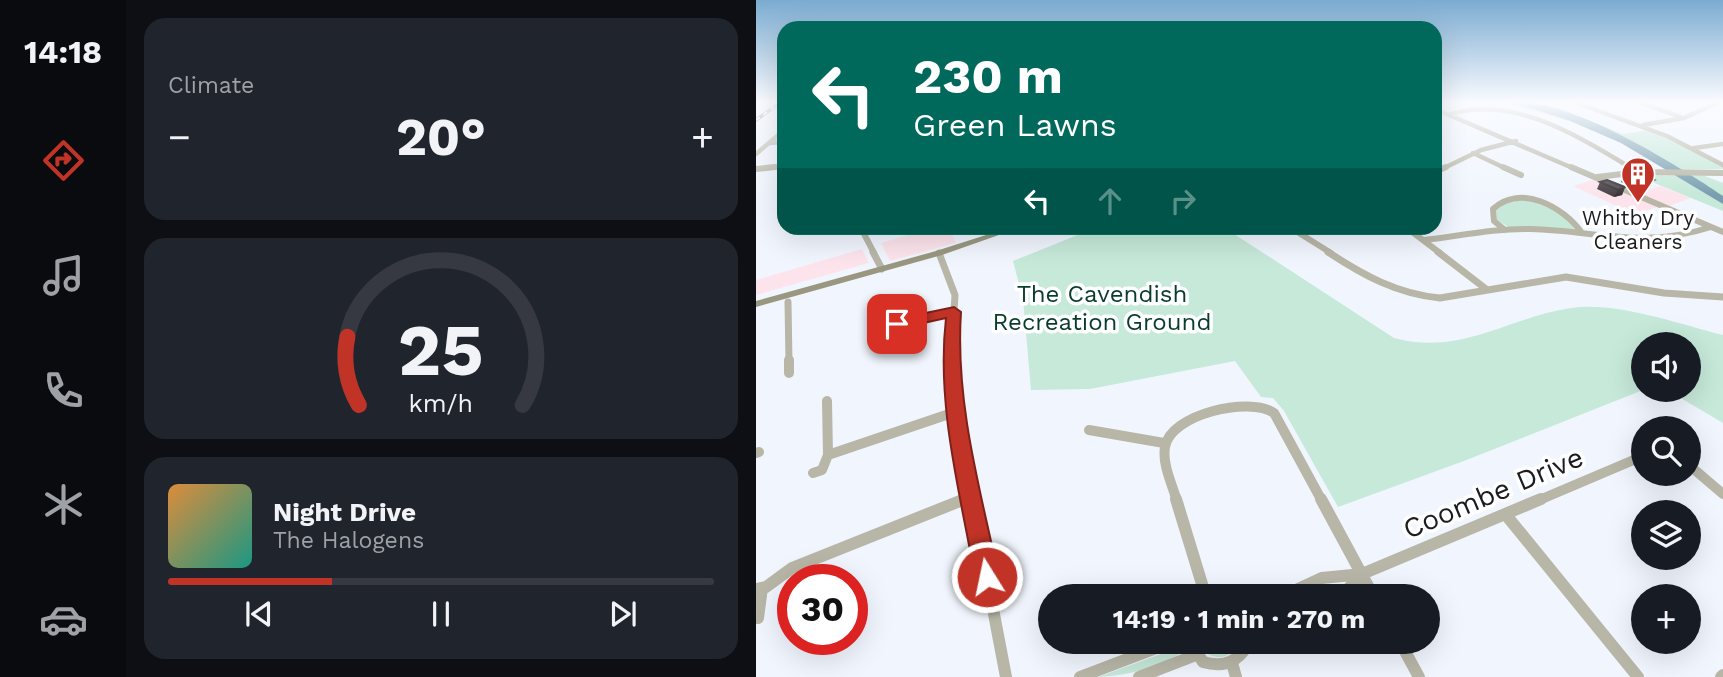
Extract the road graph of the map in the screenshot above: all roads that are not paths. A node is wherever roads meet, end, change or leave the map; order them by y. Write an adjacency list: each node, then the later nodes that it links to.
1 (1498, 134): 5 (street)
2 (1565, 134): 16 (street)
3 (1659, 134): 9 (street)
4 (777, 136): 7 (street)
5 (1516, 141): 10 (street); 19 (street)
6 (777, 142): 7 (street)
7 (768, 143): 11 (street)
8 (1723, 144): 9 (street)
9 (1694, 149): 12 (street)
10 (1473, 153): 14 (street); 18 (street)
11 (756, 154)
12 (1723, 164)
13 (777, 167): 15 (street)
14 (1442, 168)
15 (756, 169)
16 (1639, 172): 17 (street); 19 (street)
17 (1723, 173)
18 (1521, 175)
19 (1597, 177): 20 (street)
20 (1711, 227): 22 (street); 23 (street)
21 (1504, 230): 23 (street); 23 (street); 28 (street)
22 (1723, 232)
23 (1582, 233)
24 (866, 235): 30 (street)
25 (994, 235): 29 (street)
26 (1303, 235): 31 (street)
27 (1417, 235): 28 (street)
28 (1424, 240): 31 (street)
29 (939, 253): 30 (street); 36 (street)
30 (882, 268): 34 (street)
31 (1486, 289): 32 (street)
32 (1723, 296)
33 (788, 302): 39 (street)
34 (756, 303)
35 (898, 310): 37 (street)
36 (954, 312): 37 (street); 41 (street)
37 (897, 324): 38 (street)
38 (894, 341)
39 (789, 373)
40 (827, 401): 44 (street)
41 (955, 412): 44 (street); 49 (street)
42 (1089, 430): 43 (street)
43 (1164, 443): 51 (street); 52 (street)
44 (828, 455): 46 (street)
45 (1631, 461): 50 (street, Coombe Drive)
46 (813, 473)
47 (1701, 475): 48 (street)
48 (1723, 494)
49 (972, 496): 56 (street); 64 (street)
50 (1506, 515): 51 (street, Coombe Drive); 68 (street)
51 (1362, 574): 53 (street, Coombe Drive); 54 (street, Coombe Drive); 55 (street)
52 (1202, 584)
53 (1309, 584)
54 (1353, 584)
55 (1367, 584)
56 (759, 588): 57 (street)
57 (758, 618)
58 (1140, 654): 65 (street)
59 (1183, 654): 66 (street)
60 (1199, 654): 63 (street)
61 (1243, 654): 63 (street)
62 (1407, 654): 67 (street)
63 (1234, 670)
64 (1006, 677)
65 (1080, 677)
66 (1139, 677)
67 (1419, 677)
68 (1638, 677)

